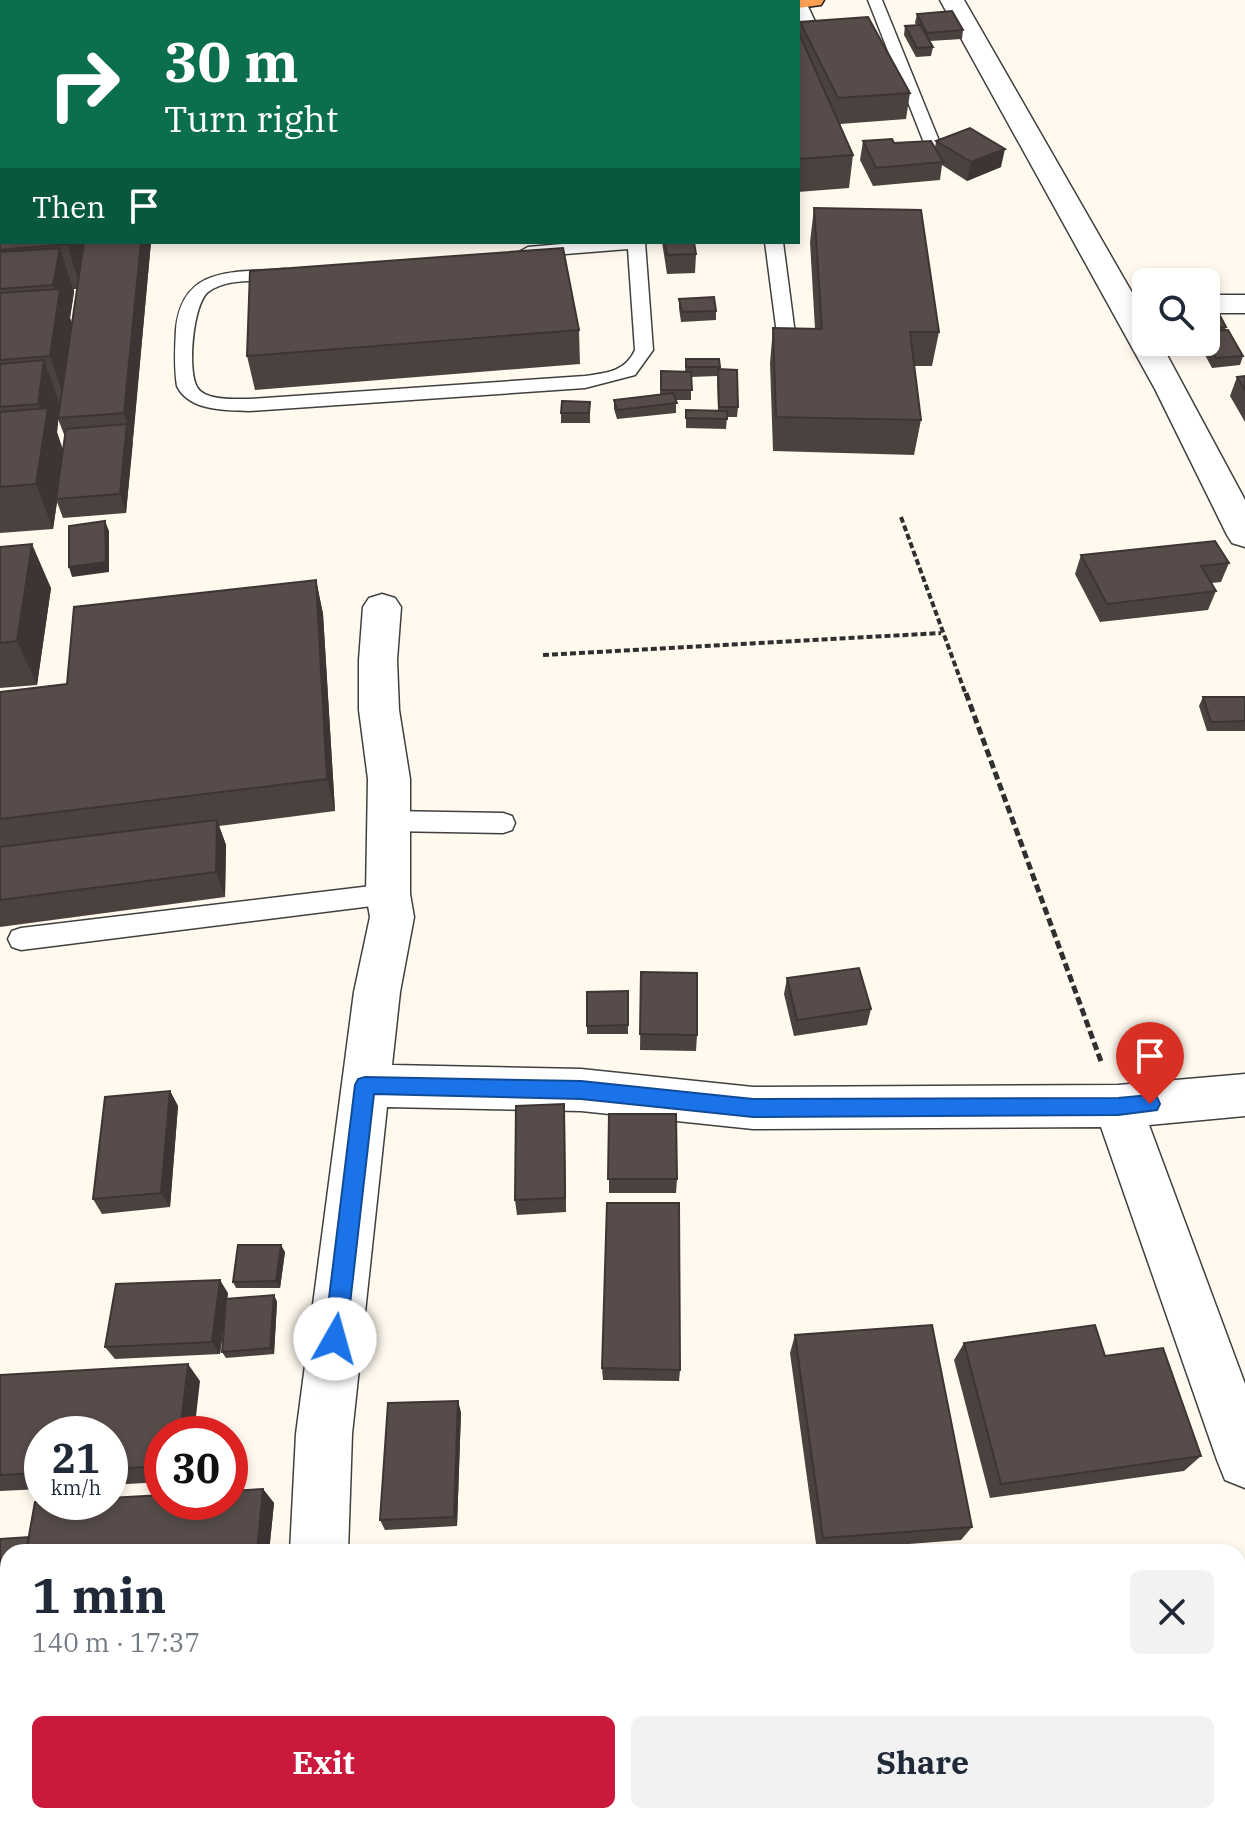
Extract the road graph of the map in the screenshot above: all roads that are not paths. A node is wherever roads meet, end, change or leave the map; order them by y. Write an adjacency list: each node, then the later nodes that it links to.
1 (875, 0): 4 (lane)
2 (952, 0): 11 (street)
3 (800, 3): 4 (lane)
4 (871, 34): 5 (lane)
5 (936, 153)
6 (616, 244): 9 (lane)
7 (636, 244): 10 (lane)
8 (774, 244): 14 (lane)
9 (513, 254)
10 (299, 273)
11 (1132, 302)
12 (1220, 304): 13 (street)
13 (1245, 304)
14 (786, 334)
15 (1157, 356): 16 (street)
16 (1245, 535)
17 (382, 607): 18 (street)
18 (388, 821): 19 (lane); 20 (street)
19 (503, 823)
20 (388, 894): 21 (lane); 22 (street)
21 (21, 939)
22 (365, 1085): 24 (street); 26 (street)
23 (1245, 1095): 24 (street)
24 (1118, 1106): 25 (street)
25 (1245, 1460)
26 (319, 1544)

